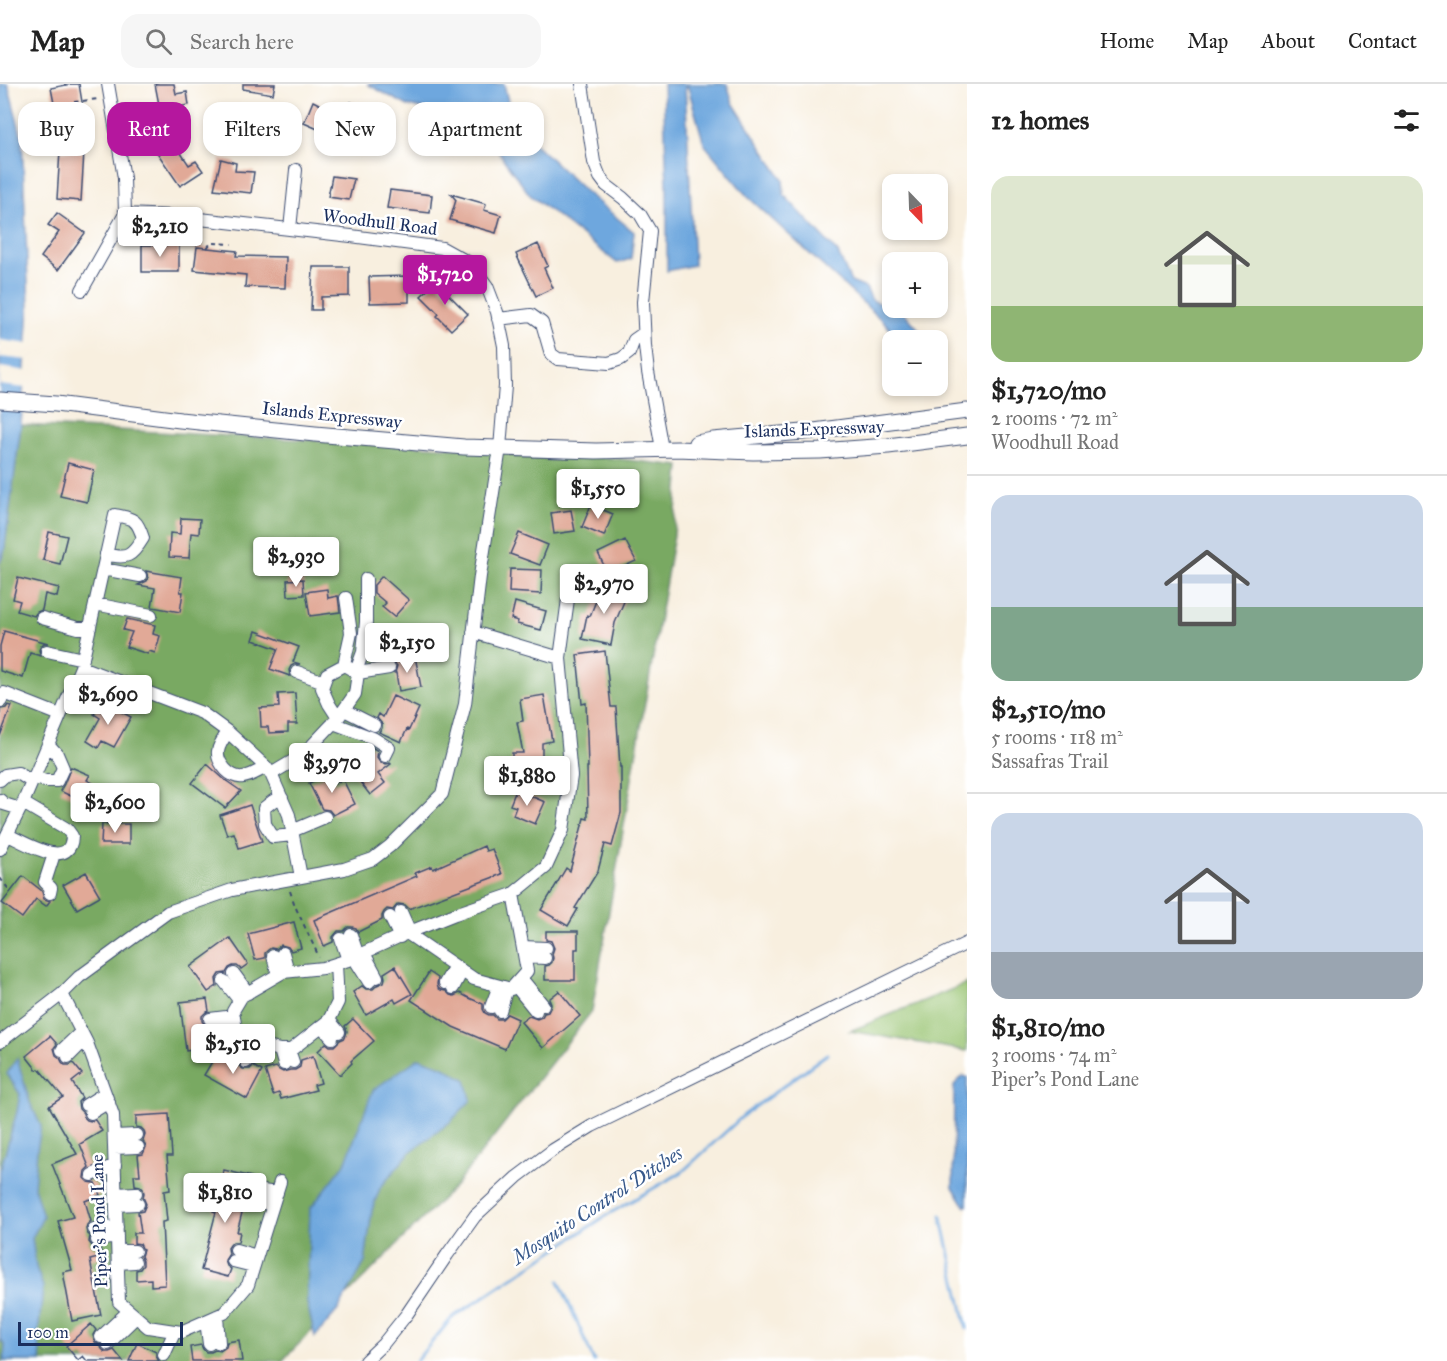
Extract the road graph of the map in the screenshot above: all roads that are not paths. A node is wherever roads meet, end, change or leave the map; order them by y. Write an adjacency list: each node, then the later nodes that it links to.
1 (108, 84): 4 (street)
2 (582, 84): 8 (street)
3 (296, 170): 5 (street)
4 (125, 214): 5 (street, Woodhull Road); 6 (street)
5 (290, 229): 7 (street, Woodhull Road)
6 (81, 290)
7 (498, 319): 8 (street); 12 (street, Woodhull Road)
8 (644, 333): 13 (street)
9 (0, 400): 12 (main road, Islands Expressway)
10 (967, 411): 13 (main road, Islands Expressway)
11 (967, 436): 13 (main road, Islands Expressway)
12 (500, 448): 13 (main road, Islands Expressway); 24 (street, Woodhull Road)
13 (662, 449)
14 (106, 554): 14 (street); 15 (street)
15 (103, 569): 16 (street); 20 (street)
16 (140, 576)
17 (572, 577): 26 (street)
18 (366, 579): 31 (street)
19 (346, 598): 28 (street)
20 (95, 604): 21 (street); 23 (street)
21 (151, 615)
22 (42, 618): 23 (street)
23 (90, 628): 27 (street)
24 (473, 632): 26 (street); 51 (street, Woodhull Road)
25 (47, 651): 27 (street)
26 (560, 658): 53 (street)
27 (82, 663): 34 (street); 37 (street)
28 (344, 665): 31 (street); 32 (street)
29 (389, 668): 31 (street)
30 (297, 672): 32 (street)
31 (357, 672): 35 (street)
32 (324, 682): 35 (street)
33 (1, 701): 34 (street)
34 (60, 715): 38 (street)
35 (339, 717): 36 (street); 39 (street); 40 (street)
36 (374, 725)
37 (228, 732): 40 (street); 40 (street)
38 (48, 744): 42 (street); 42 (street)
39 (385, 756)
40 (268, 770): 43 (street)
41 (0, 780): 42 (street)
42 (33, 780): 45 (street)
43 (282, 798): 47 (street); 47 (street)
44 (0, 800): 45 (street)
45 (21, 806): 48 (street); 50 (street)
46 (325, 816): 47 (street)
47 (292, 833): 51 (street)
48 (8, 835): 49 (street); 50 (street)
49 (0, 849)
50 (54, 854): 52 (street)
51 (301, 877): 68 (street, Woodhull Road)
52 (50, 893)
53 (513, 894): 55 (street); 58 (street)
54 (396, 915): 55 (street)
55 (406, 934): 61 (street); 62 (street)
56 (346, 937): 61 (street)
57 (967, 943): 102 (street)
58 (524, 952): 59 (street); 66 (street)
59 (546, 953)
60 (278, 954): 63 (street)
61 (347, 960): 63 (street); 65 (street); 73 (street)
62 (459, 969): 66 (street); 67 (street)
63 (283, 973): 69 (street)
64 (229, 977): 69 (street)
65 (373, 980)
66 (510, 984): 70 (street); 71 (street)
67 (449, 986)
68 (62, 994): 76 (street, Piper's Pond Lane); 77 (street, Woodhull Road)
69 (244, 996): 72 (street)
70 (539, 1008)
71 (496, 1009)
72 (235, 1021): 74 (street); 78 (street)
73 (325, 1023): 75 (street); 78 (street)
74 (211, 1025)
75 (335, 1035)
76 (83, 1036): 79 (street); 81 (street, Piper's Pond Lane)
77 (0, 1042)
78 (251, 1042): 80 (street)
79 (65, 1054)
80 (241, 1060)
81 (107, 1098): 82 (street); 84 (street, Piper's Pond Lane)
82 (89, 1109)
83 (137, 1141): 84 (street)
84 (114, 1142): 85 (street, Piper's Pond Lane)
85 (115, 1164): 86 (street); 89 (street, Piper's Pond Lane)
86 (92, 1175)
87 (247, 1195): 95 (street)
88 (137, 1199): 89 (street)
89 (116, 1200): 90 (street, Piper's Pond Lane)
90 (117, 1232): 91 (street); 94 (street, Piper's Pond Lane)
91 (95, 1234)
92 (234, 1255): 95 (street)
93 (135, 1256): 94 (street)
94 (118, 1257): 96 (street, Piper's Pond Lane)
95 (255, 1261): 97 (street)
96 (133, 1314): 98 (street); 99 (street)
97 (212, 1318): 98 (street); 100 (street)
98 (170, 1330): 101 (street)
99 (105, 1340)
100 (214, 1343)
101 (160, 1353)
102 (365, 1361)

